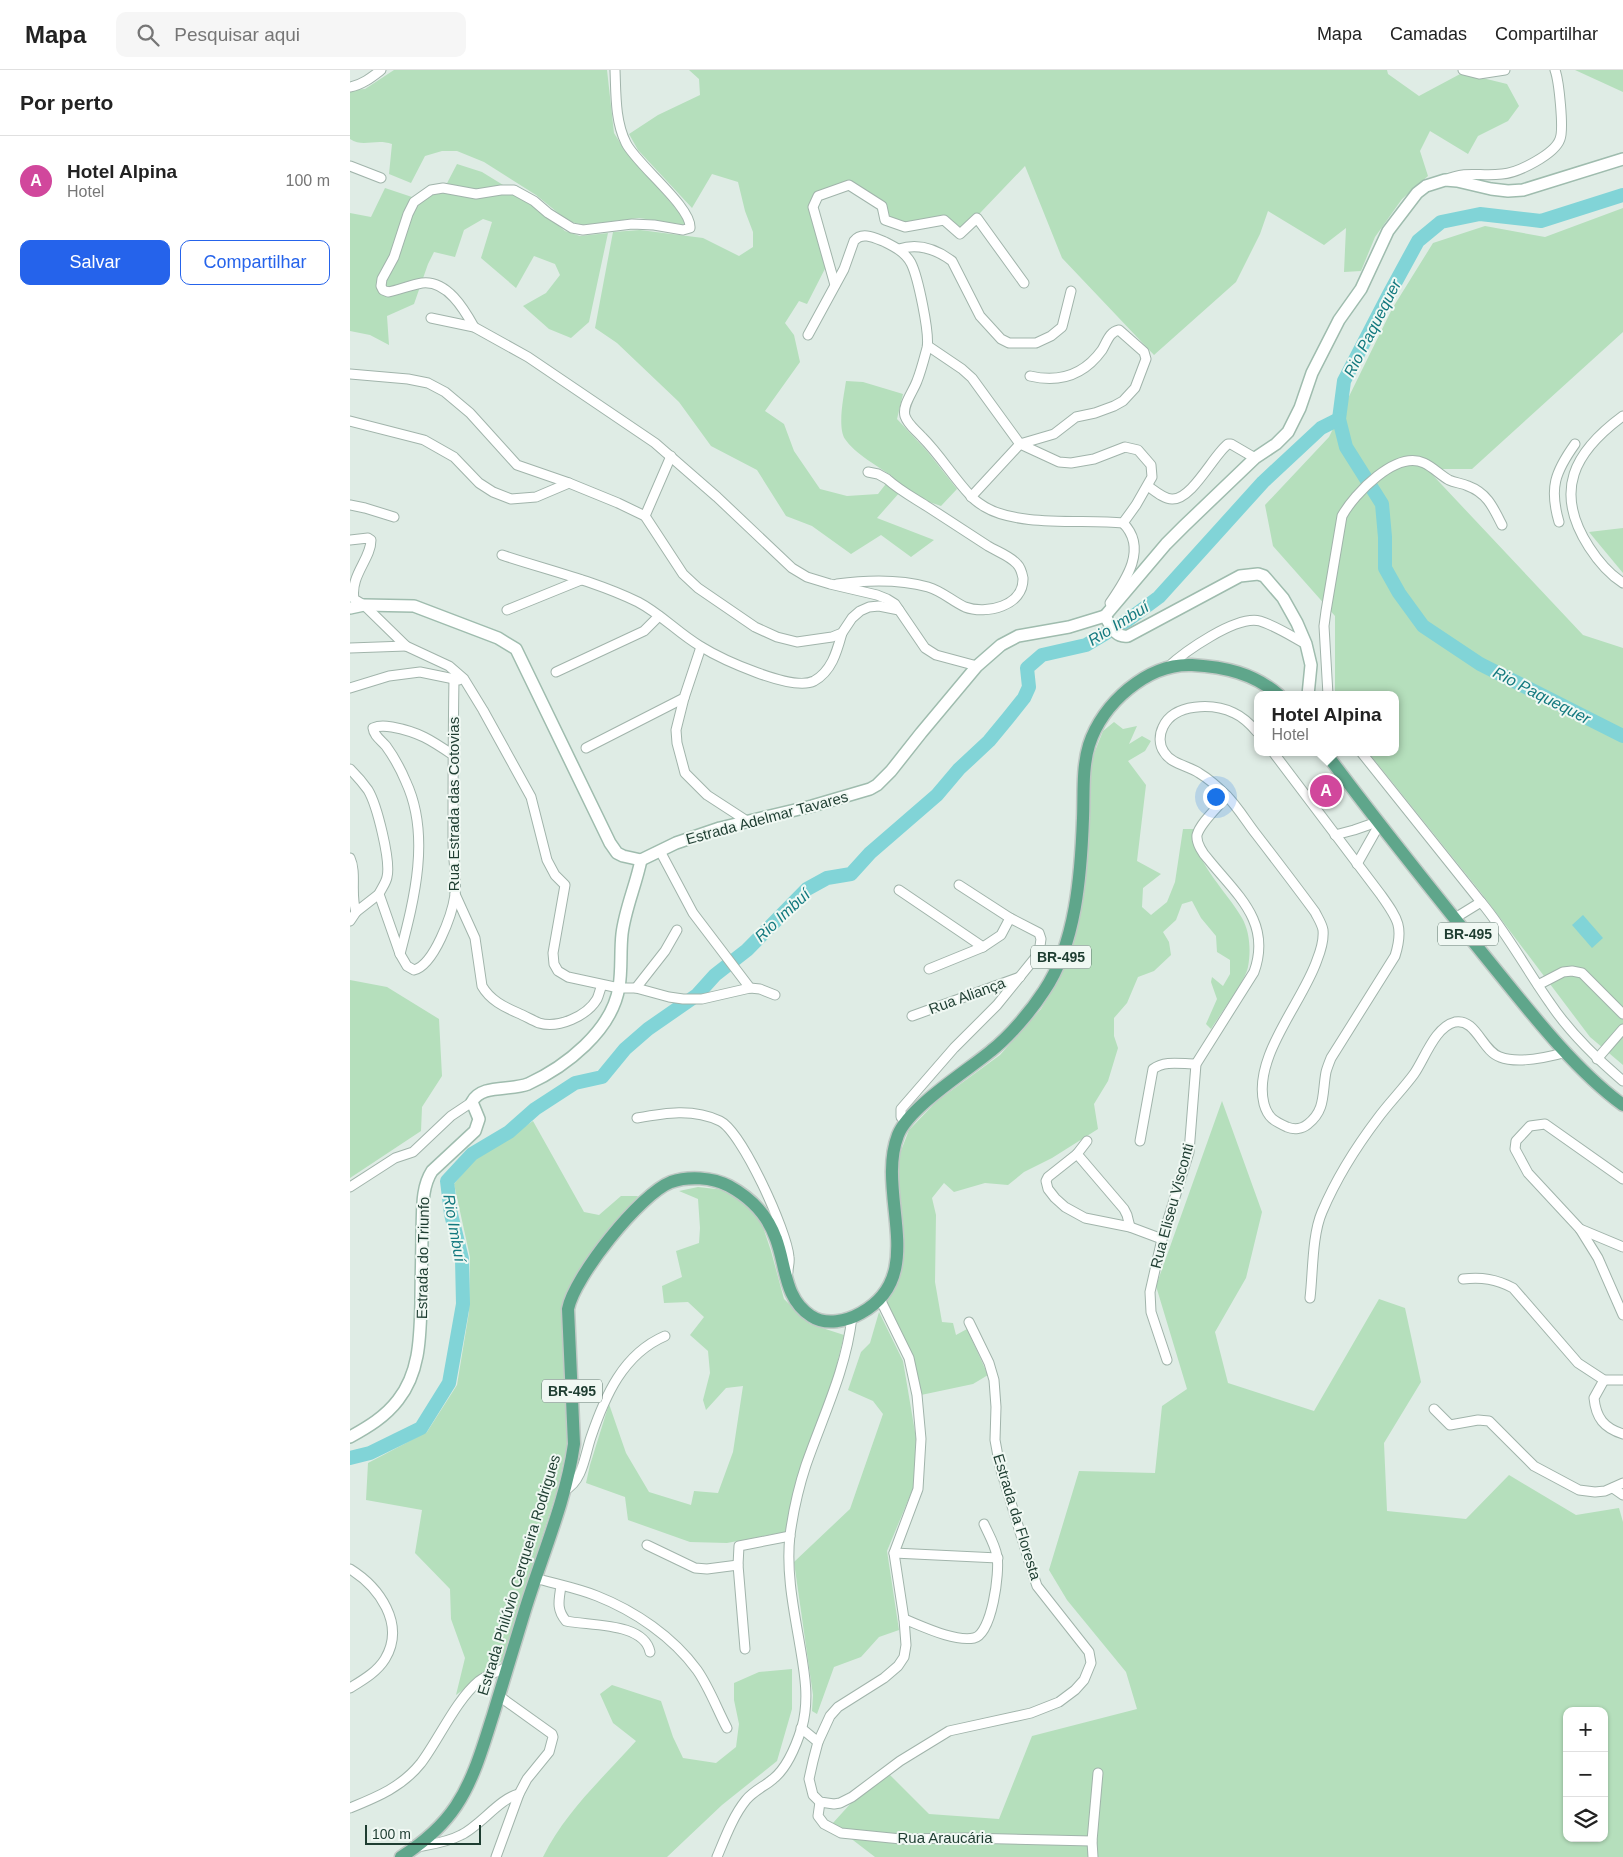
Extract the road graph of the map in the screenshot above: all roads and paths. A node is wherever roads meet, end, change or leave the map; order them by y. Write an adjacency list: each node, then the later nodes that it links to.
1 (381, 70): 6 (street)
2 (615, 70): 16 (street)
3 (1463, 70): 4 (street)
4 (1505, 70)
5 (1555, 70): 10 (street)
6 (350, 87)
7 (1623, 159): 10 (street)
8 (350, 166): 9 (street)
9 (381, 178)
10 (1445, 180): 26 (street)
11 (899, 249): 13 (street); 14 (street); 18 (street)
12 (1024, 282): 13 (street)
13 (835, 285): 17 (street)
14 (1071, 291)
15 (431, 318): 16 (street)
16 (474, 327): 25 (street)
17 (808, 335)
18 (928, 346): 23 (street); 32 (street)
19 (350, 374): 30 (street)
20 (1030, 376): 23 (street)
21 (1623, 416): 28 (street)
22 (350, 421): 30 (street)
23 (1020, 444): 31 (street); 32 (street)
24 (1575, 444): 27 (street)
25 (671, 456): 34 (street); 43 (street)
26 (1255, 458): 31 (street); 49 (street)
27 (1565, 459): 28 (street); 36 (street)
28 (1578, 462): 42 (street)
29 (868, 472): 43 (street)
30 (569, 483): 34 (street)
31 (1148, 486): 37 (street)
32 (971, 497): 37 (street)
33 (350, 505): 35 (street)
34 (645, 516): 50 (street)
35 (394, 518)
36 (1559, 522)
37 (1123, 523): 49 (street)
38 (1502, 525): 63 (street)
39 (350, 540): 44 (street)
40 (502, 555): 41 (street)
41 (581, 580): 46 (street); 48 (street)
42 (1623, 583)
43 (830, 584): 47 (street)
44 (364, 605): 45 (street); 52 (street); 78 (street)
45 (350, 608)
46 (507, 610)
47 (899, 610): 50 (street); 55 (street)
48 (660, 616): 53 (street); 57 (street)
49 (1107, 620): 51 (street); 55 (street, Estrada Adelmar Tavares)
50 (842, 633): 53 (street)
51 (1306, 644): 56 (street); 62 (street)
52 (406, 646): 54 (street); 59 (street)
53 (700, 646): 64 (street)
54 (350, 648)
55 (977, 666): 73 (street, Estrada Adelmar Tavares)
56 (1167, 668): 61 (main road, BR-495); 110 (main road, BR-495)
57 (556, 672)
58 (454, 680): 59 (street); 60 (street); 67 (street, Rua Estrada das Cotovias)
59 (464, 680): 94 (street)
60 (350, 688)
61 (1273, 691)
62 (1308, 691)
63 (1328, 691)
64 (684, 698): 66 (street); 73 (street)
65 (1254, 729): 72 (street)
66 (586, 748)
67 (452, 755): 83 (street, Rua Estrada das Cotovias); 91 (street)
68 (1275, 756): 75 (street)
69 (1327, 756): 74 (main road, BR-495)
70 (1364, 756): 84 (street)
71 (350, 770): 82 (street)
72 (1227, 796): 79 (street); 105 (street, Rua Eliseu Visconti)
73 (747, 821): 76 (street, Estrada Adelmar Tavares)
74 (1378, 823): 75 (street); 79 (street); 87 (main road, BR-495)
75 (1335, 835): 79 (street)
76 (660, 851): 78 (street, Estrada Adelmar Tavares); 98 (street)
77 (350, 858): 85 (street)
78 (641, 860): 96 (street)
79 (1357, 864)
80 (959, 885): 86 (street)
81 (899, 890): 90 (street)
82 (379, 894): 85 (street); 91 (street)
83 (455, 894): 91 (street, Rua Estrada das Cotovias); 94 (street)
84 (1481, 902): 87 (street); 95 (street)
85 (356, 912): 88 (street)
86 (1010, 918): 90 (street); 93 (street)
87 (1455, 918): 103 (main road, BR-495)
88 (350, 921)
89 (678, 930): 97 (street)
90 (983, 947): 92 (street)
91 (400, 954)
92 (929, 969)
93 (1022, 976): 101 (street, Rua Aliança); 110 (street)
94 (602, 985): 96 (street)
95 (1538, 985): 100 (street); 104 (street)
96 (619, 988): 97 (street); 107 (street)
97 (636, 988): 98 (street)
98 (750, 988): 99 (street)
99 (775, 995)
100 (1623, 1014)
101 (912, 1016)
102 (1623, 1029): 104 (street)
103 (1567, 1052): 108 (main road, BR-495); 122 (street)
104 (1597, 1059): 106 (street)
105 (1196, 1064): 111 (street); 118 (street, Rua Eliseu Visconti)
106 (1623, 1081)
107 (472, 1102): 115 (street); 133 (street, Estrada do Triunfo)
108 (1623, 1105)
109 (637, 1118): 121 (street)
110 (907, 1122): 123 (main road, BR-495)
111 (1140, 1141)
112 (1087, 1142): 113 (street)
113 (1077, 1154): 116 (street); 116 (street)
114 (1623, 1179): 117 (street)
115 (350, 1187)
116 (1130, 1227): 118 (street)
117 (1580, 1229): 119 (street); 124 (street)
118 (1162, 1239): 128 (street, Rua Eliseu Visconti)
119 (1623, 1247)
120 (1463, 1279): 129 (street)
121 (787, 1280): 125 (main road, Estrada Philúvio Cerqueira Rodrigues / BR-495); 136 (main road, Estrada Philúvio Cerqueira Rodrigues / BR-495)
122 (1310, 1298)
123 (880, 1299): 125 (main road, BR-495); 141 (street)
124 (1623, 1315)
125 (852, 1317): 139 (street)
126 (969, 1322): 158 (street, Estrada da Floresta)
127 (665, 1336): 136 (street)
128 (1167, 1360)
129 (1604, 1380): 130 (street); 132 (street)
130 (1623, 1380)
131 (1434, 1409): 135 (street)
132 (1623, 1434)
133 (350, 1437)
134 (1623, 1482): 135 (street)
135 (1613, 1488): 137 (street)
136 (565, 1490): 145 (main road, Estrada Philúvio Cerqueira Rodrigues / BR-495)
137 (1623, 1495)
138 (984, 1524): 142 (street)
139 (790, 1536): 143 (street); 154 (street)
140 (648, 1545): 143 (street)
141 (894, 1553): 142 (street); 147 (street)
142 (998, 1558): 147 (street)
143 (738, 1565): 148 (street)
144 (350, 1568): 151 (street)
145 (535, 1578): 146 (street); 150 (main road, Estrada Philúvio Cerqueira Rodrigues / BR-495)
146 (561, 1586): 149 (street); 153 (street)
147 (904, 1619): 155 (street)
148 (744, 1649)
149 (650, 1652)
150 (507, 1668): 152 (main road, Estrada Philúvio Cerqueira Rodrigues / BR-495); 159 (street)
151 (350, 1688)
152 (499, 1696): 157 (street); 161 (main road, Estrada Philúvio Cerqueira Rodrigues / BR-495)
153 (727, 1728)
154 (802, 1728): 155 (street); 164 (street)
155 (818, 1742): 158 (street)
156 (1098, 1773): 160 (street)
157 (519, 1794): 161 (street); 163 (street)
158 (820, 1802): 160 (street, Rua Araucária)
159 (350, 1808)
160 (1092, 1840): 165 (street)
161 (416, 1848): 162 (main road, Estrada Philúvio Cerqueira Rodrigues / BR-495)
162 (401, 1857)
163 (496, 1857)
164 (717, 1857)
165 (1093, 1857)

